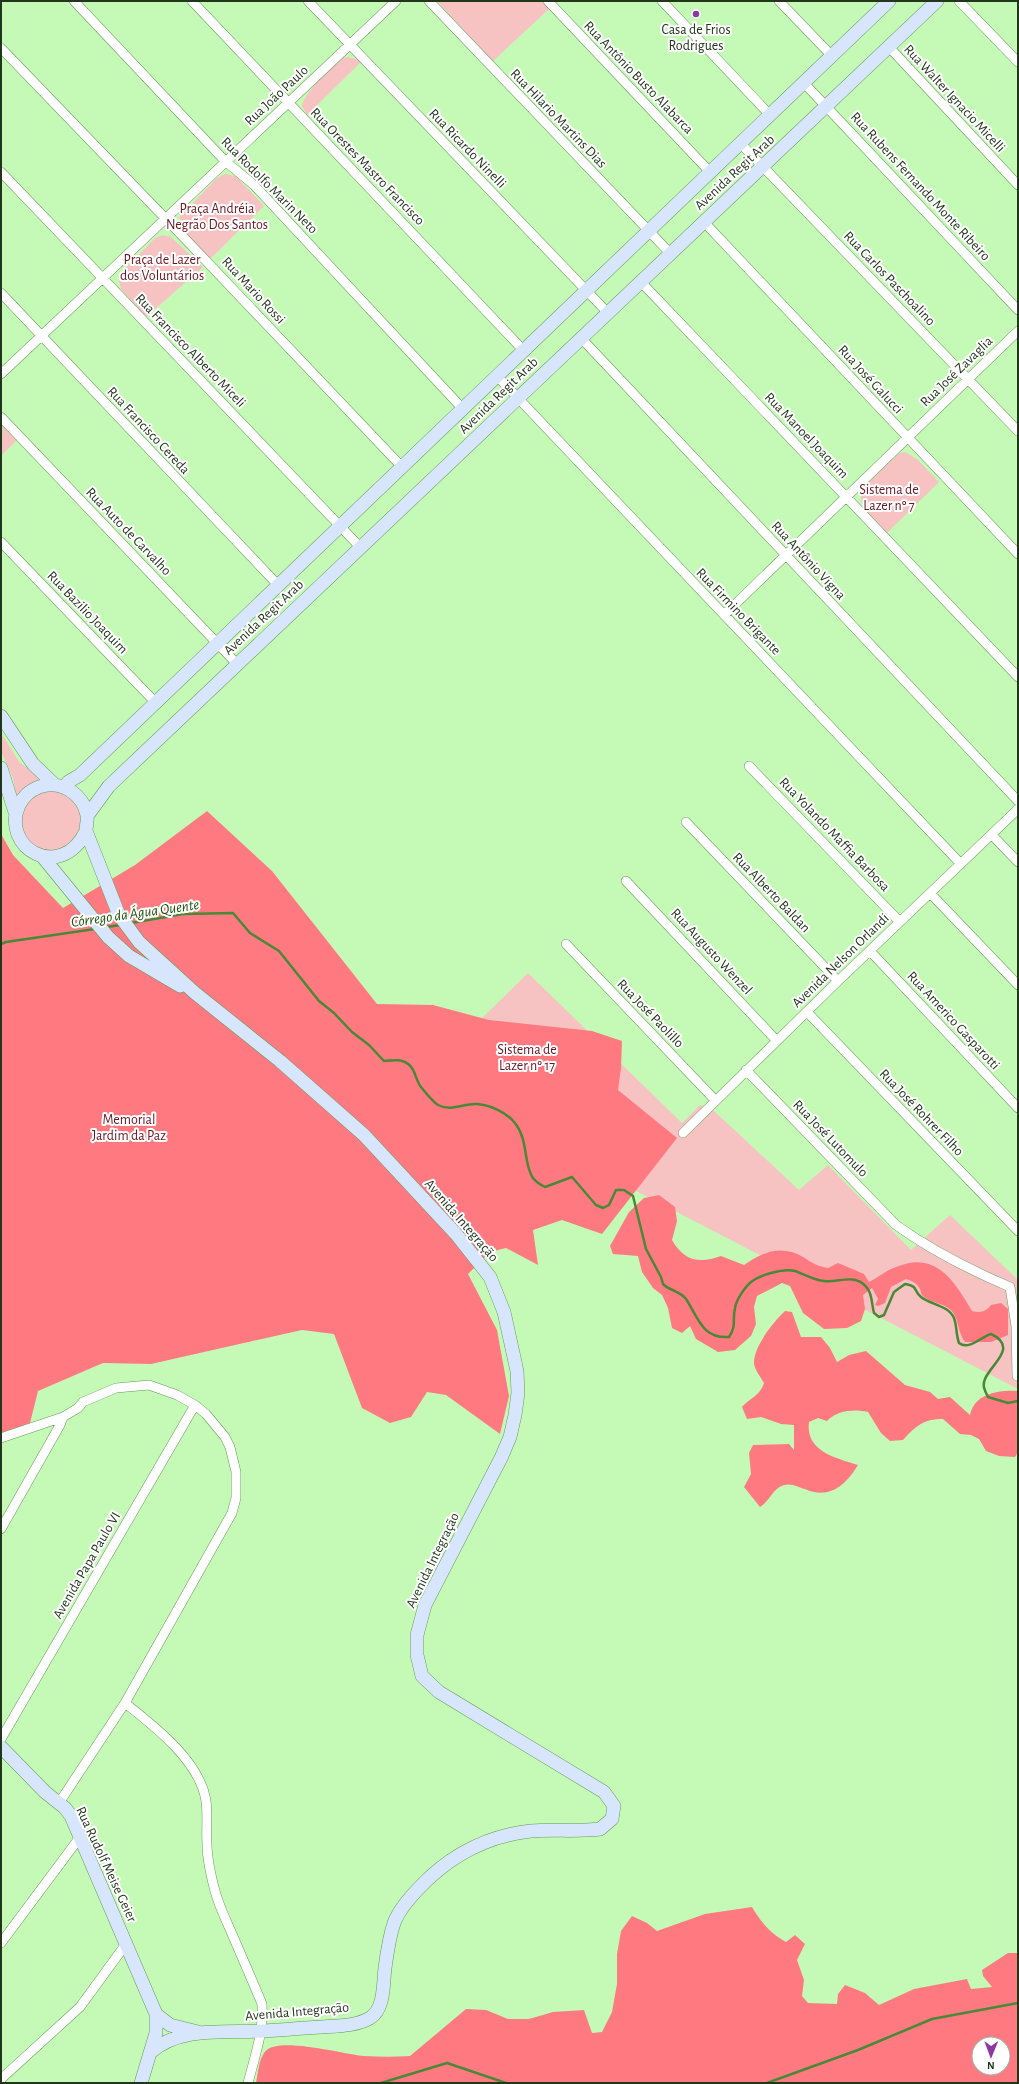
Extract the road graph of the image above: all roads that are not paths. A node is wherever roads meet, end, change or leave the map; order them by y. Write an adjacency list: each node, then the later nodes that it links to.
1 (74, 1): 22 (street, Rua Rodolfo Marin Neto)
2 (192, 1): 18 (street, Rua Orestes Mastro Francisco)
3 (308, 1): 12 (street, Rua Ricardo Ninelli)
4 (396, 1): 12 (street, Rua João Paulo)
5 (429, 1): 29 (street, Rua Hilario Martins Dias)
6 (548, 1): 25 (street, Rua Antônio Busto Alabarca)
7 (662, 1): 20 (street)
8 (779, 1): 15 (street)
9 (888, 1): 15 (main road, Avenida Regit Arab)
10 (937, 1): 13 (main road, Avenida Regit Arab)
11 (959, 1): 16 (street)
12 (350, 44): 18 (street, Rua João Paulo); 33 (street, Rua Ricardo Ninelli)
13 (889, 47): 19 (main road, Avenida Regit Arab); 26 (street, Rua Walter Ignacio Micelli)
14 (1, 48): 27 (street, Rua Mario Rossi)
15 (832, 56): 17 (main road, Avenida Regit Arab)
16 (1018, 62)
17 (804, 83): 19 (street, Rua Rubens Fernando Monte Ribeiro); 20 (main road, Avenida Regit Arab)
18 (288, 103): 22 (street, Rua João Paulo); 40 (street, Rua Orestes Mastro Francisco)
19 (826, 105): 23 (main road, Avenida Regit Arab); 35 (street, Rua Rubens Fernando Monte Ribeiro)
20 (770, 115): 21 (main road, Avenida Regit Arab)
21 (741, 144): 23 (street, Rua Carlos Paschoalino); 25 (main road, Avenida Regit Arab)
22 (225, 161): 27 (street, Rua João Paulo); 45 (street, Rua Rodolfo Marin Neto)
23 (763, 167): 28 (main road, Avenida Regit Arab); 43 (street, Rua Carlos Paschoalino)
24 (1, 172): 31 (street, Rua Francisco Alberto Miceli)
25 (710, 172): 29 (main road, Avenida Regit Arab)
26 (1018, 185)
27 (165, 219): 31 (street, Rua João Paulo); 49 (street, Rua Mario Rossi)
28 (704, 222): 30 (main road, Avenida Regit Arab); 48 (street, Rua José Galucci)
29 (648, 232): 30 (street, Rua Hilario Martins Dias); 33 (main road, Avenida Regit Arab)
30 (670, 253): 32 (main road, Avenida Regit Arab)
31 (103, 278): 38 (street, Rua João Paulo); 51 (street, Rua Francisco Alberto Miceli)
32 (641, 282): 36 (main road, Avenida Regit Arab); 50 (street, Rua Manoel Joaquim)
33 (585, 291): 36 (street, Rua Ricardo Ninelli); 40 (main road, Avenida Regit Arab)
34 (1, 293): 38 (street, Rua Francisco Cereda)
35 (1018, 310)
36 (608, 313): 39 (main road, Avenida Regit Arab)
37 (1018, 331): 43 (street, Rua José Zavaglia)
38 (41, 336): 41 (street, Rua João Paulo); 56 (street, Rua Francisco Cereda)
39 (581, 338): 44 (main road, Avenida Regit Arab); 55 (street, Rua Antônio Vigna)
40 (524, 351): 42 (main road, Avenida Regit Arab)
41 (1, 374)
42 (498, 376): 44 (street, Rua Firmino Brigante); 45 (main road, Avenida Regit Arab)
43 (969, 380): 47 (street, Rua Carlos Paschoalino); 48 (street, Rua José Zavaglia)
44 (517, 399): 53 (main road, Avenida Regit Arab); 57 (street, Rua Firmino Brigante)
45 (462, 408): 49 (main road, Avenida Regit Arab)
46 (1, 418): 58 (street, Rua Auto de Carvalho)
47 (1018, 431)
48 (907, 438): 50 (street, Rua José Zavaglia); 54 (street, Rua José Galucci)
49 (402, 467): 51 (main road, Avenida Regit Arab)
50 (845, 496): 55 (street, Rua José Zavaglia); 60 (street, Rua Manoel Joaquim)
51 (340, 527): 53 (street, Rua Francisco Alberto Miceli); 56 (main road, Avenida Regit Arab)
52 (1, 542): 61 (street, Rua Bazilio Joaquim)
53 (361, 548): 59 (main road, Avenida Regit Arab)
54 (1018, 554)
55 (784, 555): 57 (street, Rua José Zavaglia); 66 (street, Rua Antônio Vigna)
56 (278, 586): 58 (main road, Avenida Regit Arab)
57 (724, 615): 75 (street, Rua Firmino Brigante)
58 (216, 644): 59 (street, Rua Auto de Carvalho); 61 (main road, Avenida Regit Arab)
59 (237, 664): 69 (main road, Avenida Regit Arab)
60 (1018, 677)
61 (155, 702): 65 (main road, Avenida Regit Arab)
62 (1, 716): 65 (main road)
63 (749, 766): 78 (street, Rua Yolando Maffia Barbosa)
64 (1, 768): 68 (main road)
65 (60, 786): 68 (main road); 69 (main road)
66 (1018, 801)
67 (1018, 809): 72 (street, Avenida Nelson Orlandi)
68 (15, 812): 73 (main road)
69 (87, 816): 71 (main road)
70 (686, 822): 81 (street, Rua Alberto Baldan)
71 (86, 831): 73 (main road); 83 (main road, Avenida Integração)
72 (992, 835): 74 (street); 75 (street, Avenida Nelson Orlandi)
73 (42, 856): 83 (main road, Avenida Integração)
74 (1018, 862)
75 (960, 863): 77 (street, Avenida Nelson Orlandi)
76 (626, 881): 85 (street, Rua Augusto Wenzel)
77 (930, 893): 78 (street, Avenida Nelson Orlandi); 82 (street)
78 (900, 922): 80 (street, Avenida Nelson Orlandi)
79 (566, 944): 87 (street, Rua José Paolillo)
80 (870, 951): 81 (street, Avenida Nelson Orlandi); 88 (street, Rua Americo Gasparotti)
81 (838, 981): 84 (street, Avenida Nelson Orlandi)
82 (1018, 985)
83 (195, 993): 105 (main road, Avenida Integração)
84 (807, 1012): 85 (street, Avenida Nelson Orlandi); 90 (street, Rua José Rohrer Filho)
85 (777, 1041): 86 (street, Avenida Nelson Orlandi)
86 (746, 1070): 87 (street, Avenida Nelson Orlandi); 91 (street, Rua José Lutomulo)
87 (715, 1100): 89 (street, Avenida Nelson Orlandi)
88 (1018, 1108)
89 (683, 1133)
90 (1018, 1231)
91 (1014, 1286): 92 (street)
92 (1017, 1376)
93 (195, 1405): 94 (street); 97 (street); 98 (street, Avenida Papa Paulo VI)
94 (63, 1417): 95 (street); 96 (street)
95 (1, 1438)
96 (1, 1530)
97 (125, 1703): 100 (street); 105 (street)
98 (1, 1739)
99 (1, 1747): 100 (main road, Rua Rudolf Meise Geier)
100 (58, 1803): 101 (main road, Rua Rudolf Meise Geier)
101 (80, 1837): 102 (street); 103 (main road, Rua Rudolf Meise Geier)
102 (1, 1943)
103 (126, 1944): 104 (main road, Rua Rudolf Meise Geier); 108 (street)
104 (156, 2014): 106 (main road, Avenida Integração); 107 (main road)
105 (262, 2031): 106 (main road, Avenida Integração); 110 (street)
106 (202, 2033): 107 (main road, Avenida Integração)
107 (151, 2052): 109 (main road)
108 (1, 2080)
109 (141, 2083)
110 (248, 2083)

